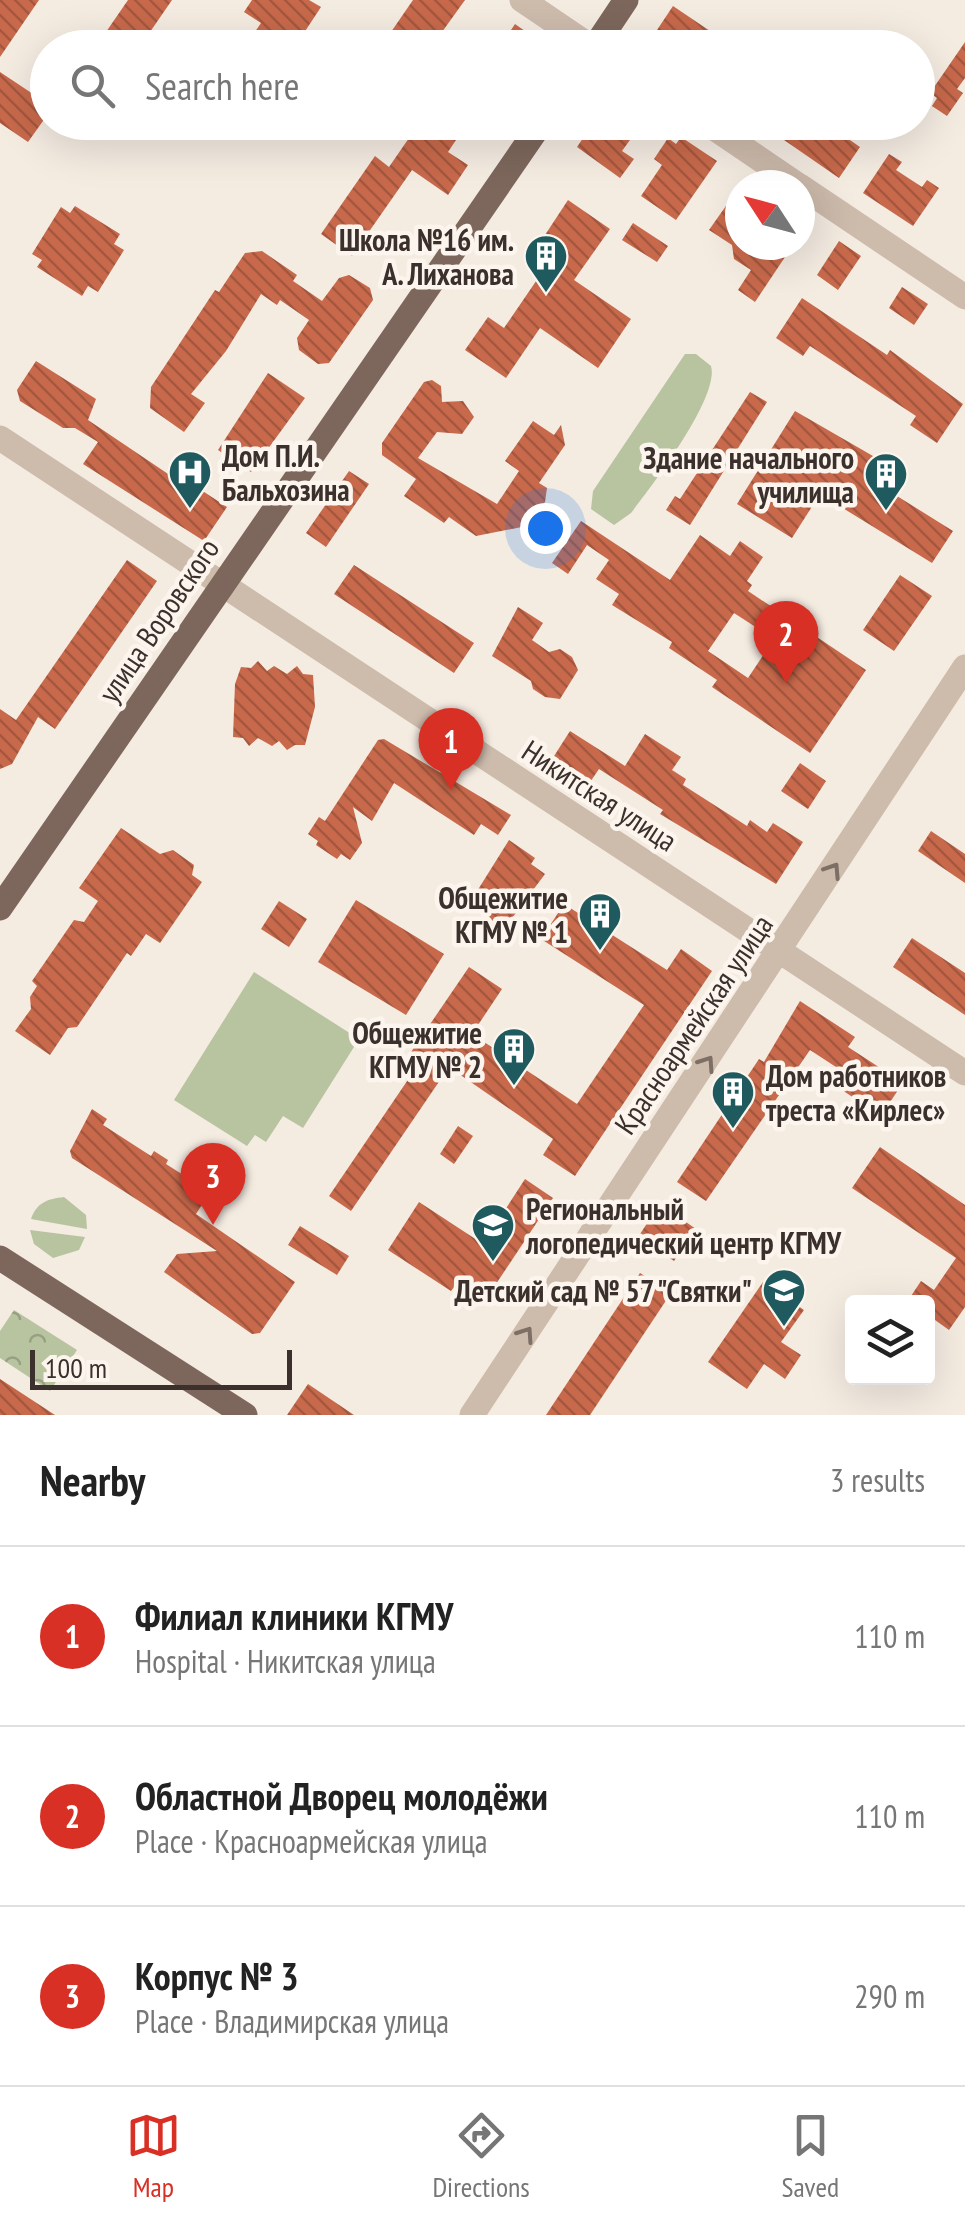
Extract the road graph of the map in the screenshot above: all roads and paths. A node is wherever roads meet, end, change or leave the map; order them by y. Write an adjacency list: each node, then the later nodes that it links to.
1 (522, 0): 3 (street)
2 (626, 0): 4 (main road)
3 (567, 30)
4 (606, 30)
5 (530, 140): 11 (main road, улица Воровского)
6 (731, 140): 7 (street)
7 (776, 170)
8 (815, 197): 9 (street)
9 (965, 297)
10 (0, 438): 11 (street, Никитская улица)
11 (223, 584): 13 (main road, улица Воровского); 14 (street, Никитская улица)
12 (965, 667): 14 (street, Красноармейская улица, one-way to 12)
13 (0, 908)
14 (780, 952): 15 (street, Никитская улица); 18 (street, Красноармейская улица, one-way to 14)
15 (965, 1073)
16 (0, 1258): 17 (main road)
17 (245, 1415)
18 (472, 1415)

